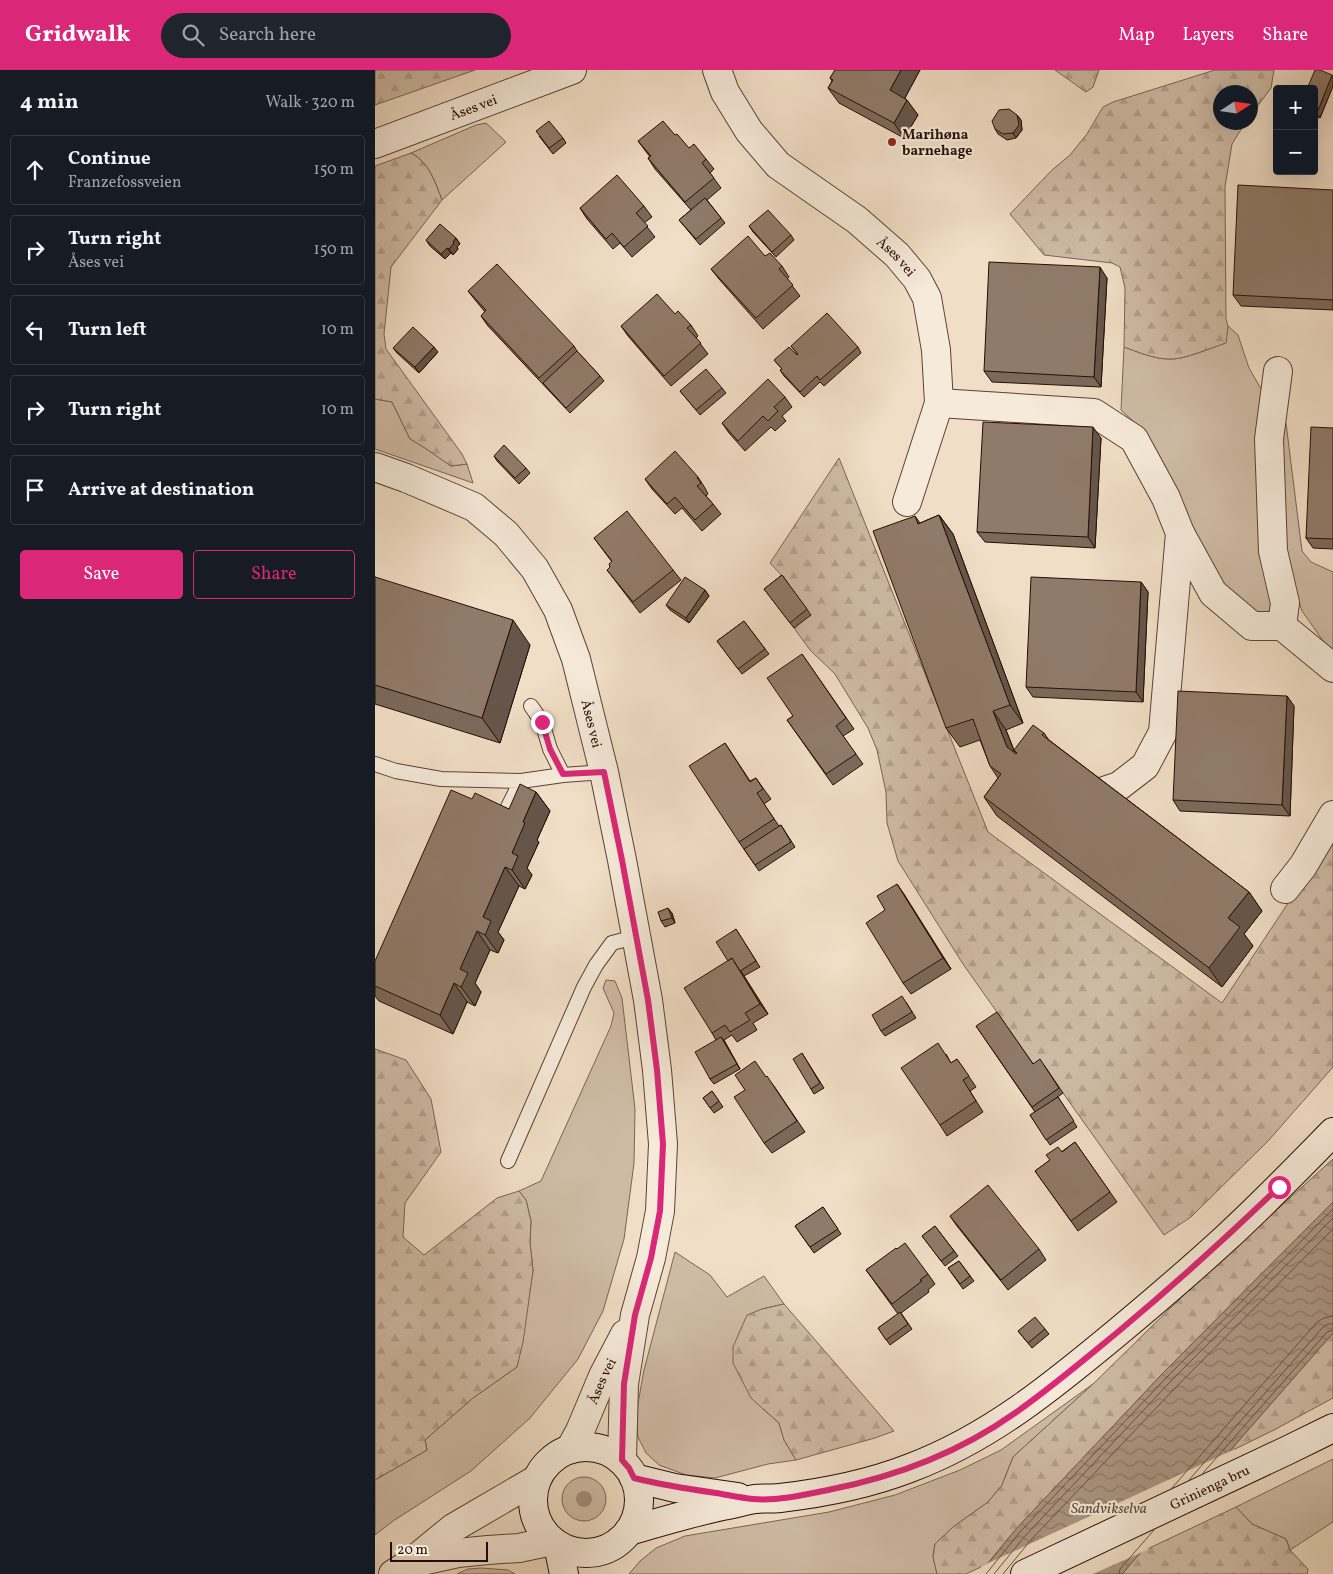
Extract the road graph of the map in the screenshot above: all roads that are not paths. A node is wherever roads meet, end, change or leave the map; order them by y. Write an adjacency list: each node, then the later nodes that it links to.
1 (572, 70): 3 (street, Åses vei)
2 (717, 70): 5 (street, Åses vei)
3 (375, 144)
4 (1278, 371): 9 (street)
5 (939, 403): 7 (street, Åses vei); 8 (street)
6 (375, 467): 13 (street, Åses vei)
7 (907, 502)
8 (1179, 533): 9 (street); 16 (street)
9 (1282, 626): 10 (street)
10 (1333, 668)
11 (531, 706): 14 (lane)
12 (375, 764): 15 (lane)
13 (604, 772): 14 (lane); 20 (street, Åses vei)
14 (563, 774): 15 (lane)
15 (521, 781): 17 (lane)
16 (1104, 791)
17 (507, 809)
18 (1333, 815): 19 (street)
19 (1285, 889)
20 (635, 937): 22 (lane); 23 (street, Åses vei)
21 (1333, 1132): 28 (street)
22 (508, 1161)
23 (635, 1315): 25 (street, Åses vei); 26 (street, Åses vei)
24 (1333, 1428): 34 (street, Grinienga bru)
25 (570, 1449): 26 (street); 27 (street)
26 (628, 1469): 28 (street); 29 (street)
27 (537, 1480): 30 (street); 31 (street)
28 (754, 1499): 29 (street)
29 (622, 1538): 30 (street); 33 (street)
30 (555, 1543): 31 (street); 32 (street)
31 (401, 1569)
32 (564, 1574)
33 (605, 1574)
34 (1025, 1574)

